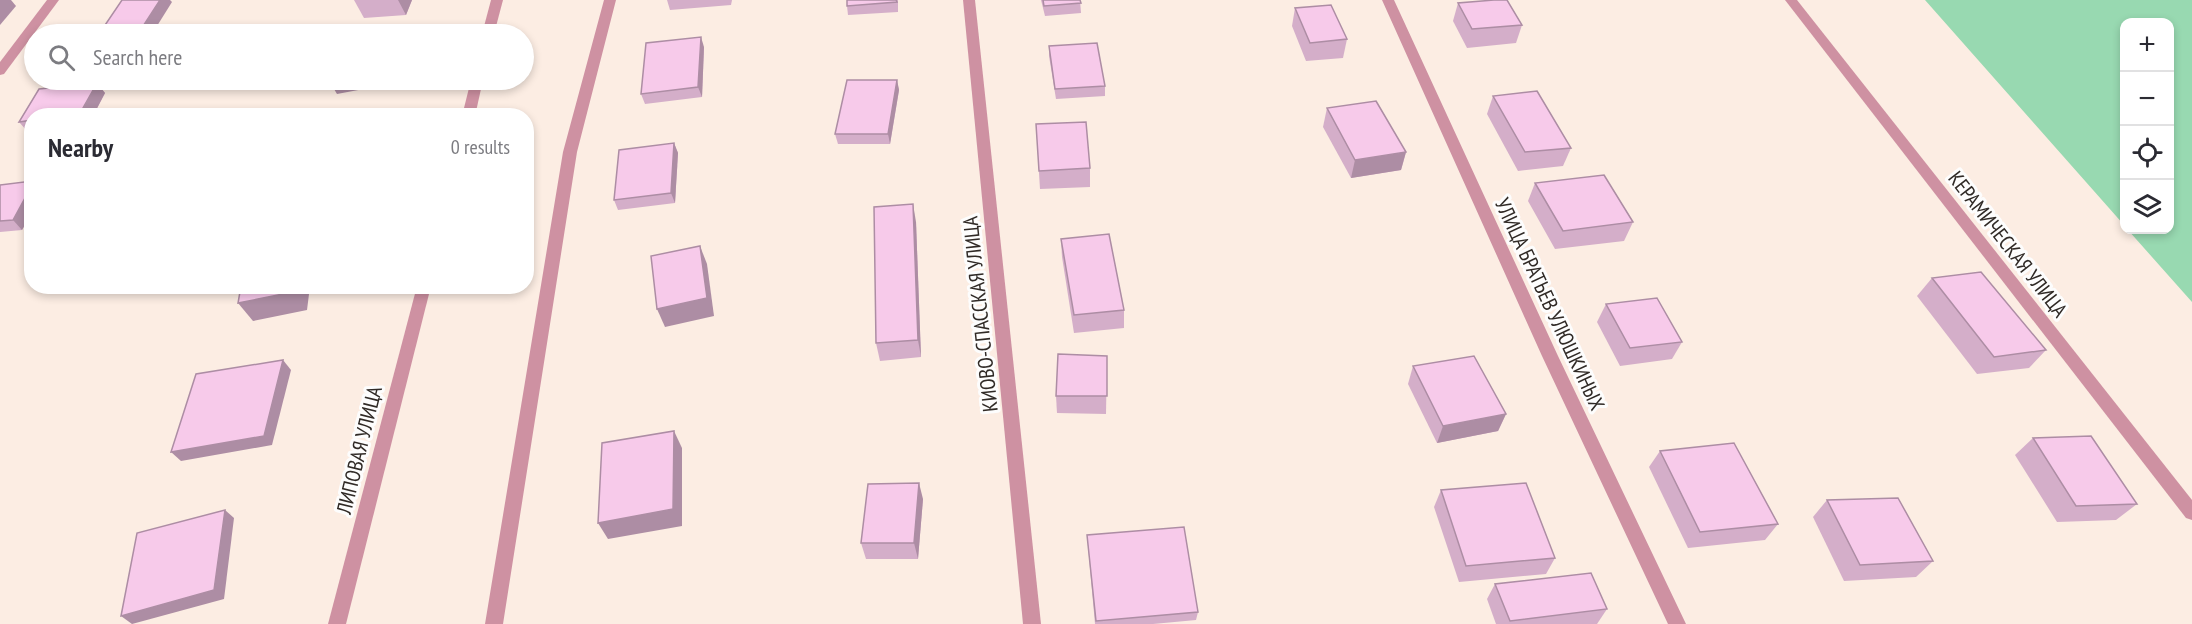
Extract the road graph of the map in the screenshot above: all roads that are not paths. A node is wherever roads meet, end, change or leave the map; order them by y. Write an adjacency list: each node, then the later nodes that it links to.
1 (53, 0): 7 (street)
2 (497, 0): 8 (street)
3 (610, 0): 16 (street)
4 (969, 0): 17 (street, КИОВО-СПАССКАЯ УЛИЦА)
5 (1388, 0): 18 (street, УЛИЦА БРАТЬЕВ УЛЮШКИНЫХ)
6 (1791, 0): 14 (street, КЕРАМИЧЕСКАЯ УЛИЦА)
7 (35, 24)
8 (491, 24)
9 (24, 39): 10 (street)
10 (0, 71)
11 (474, 90): 12 (street)
12 (470, 108)
13 (422, 294): 15 (street, ЛИПОВАЯ УЛИЦА)
14 (2192, 513)
15 (337, 624)
16 (494, 624)
17 (1032, 624)
18 (1677, 624)

